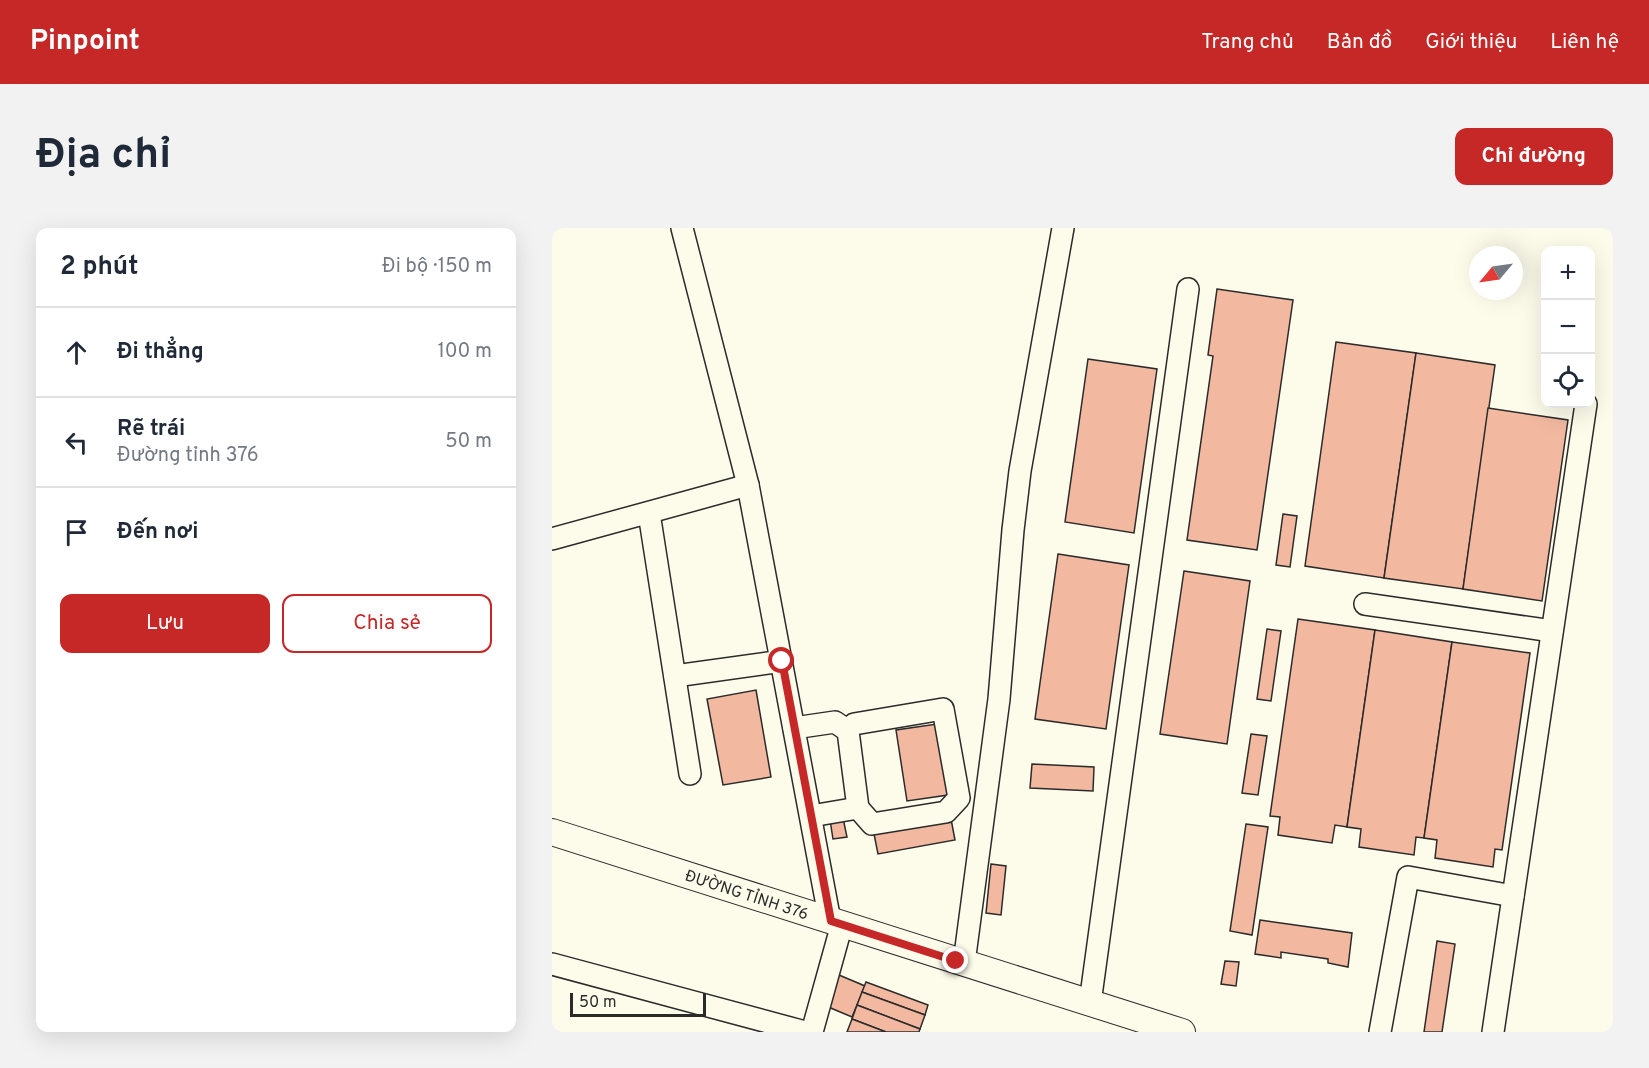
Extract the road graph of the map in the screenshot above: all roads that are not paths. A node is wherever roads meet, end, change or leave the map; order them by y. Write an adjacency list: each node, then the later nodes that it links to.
1 (682, 228): 5 (street)
2 (1063, 228): 20 (street)
3 (1188, 289): 22 (street)
4 (1585, 408): 9 (street)
5 (748, 485): 6 (street); 10 (street)
6 (649, 513): 7 (street); 11 (street)
7 (552, 539)
8 (1365, 604): 9 (street)
9 (1552, 631): 18 (street)
10 (782, 661): 11 (street); 12 (street)
11 (675, 676): 14 (street)
12 (794, 728): 13 (street); 16 (street)
13 (848, 731): 15 (street); 15 (street)
14 (690, 774)
15 (858, 808): 16 (street)
16 (811, 816): 19 (street)
17 (552, 832): 19 (main road, ĐƯỜNG TỈNH 376)
18 (1513, 896): 27 (street); 28 (street)
19 (836, 923): 20 (main road, ĐƯỜNG TỈNH 376); 25 (street)
20 (964, 963): 22 (main road, ĐƯỜNG TỈNH 376)
21 (552, 964): 24 (street)
22 (1090, 1003): 23 (main road, ĐƯỜNG TỈNH 376)
23 (1128, 1024): 26 (main road, ĐƯỜNG TỈNH 376)
24 (805, 1032)
25 (812, 1032)
26 (1182, 1032)
27 (1380, 1032)
28 (1493, 1032)

